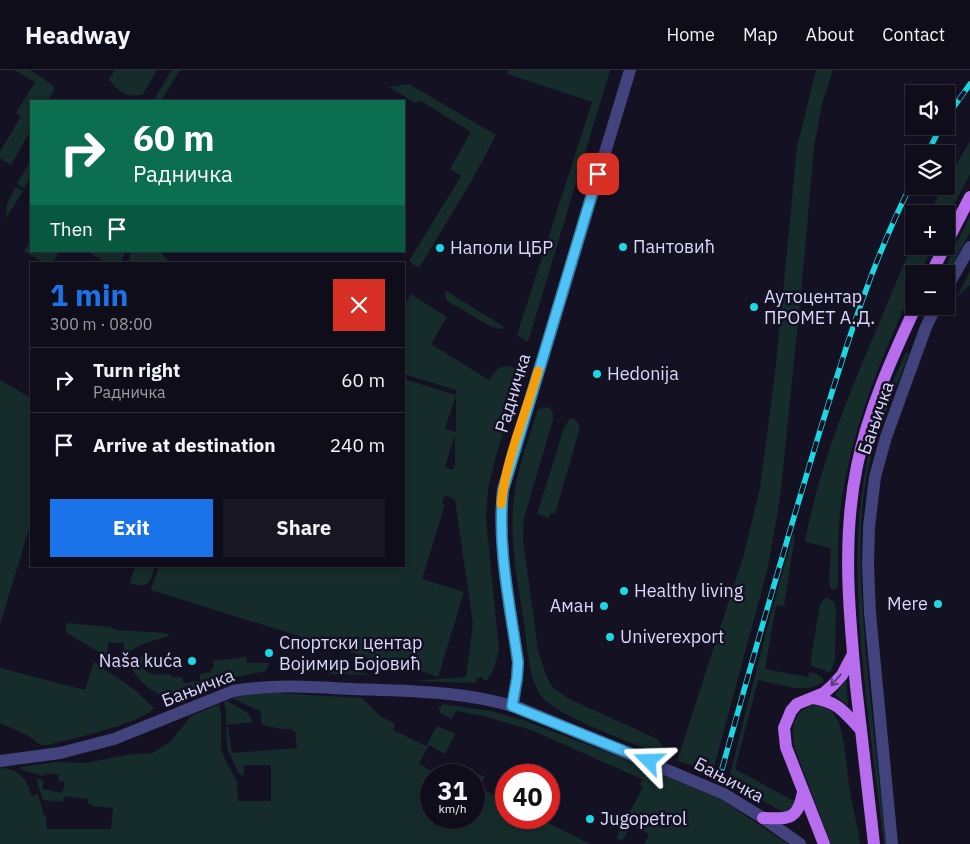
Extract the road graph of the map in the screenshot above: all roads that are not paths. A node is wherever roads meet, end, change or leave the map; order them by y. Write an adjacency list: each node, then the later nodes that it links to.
1 (630, 70): 10 (street, Радничка)
2 (970, 197): 3 (main road)
3 (955, 227)
4 (970, 247): 5 (street)
5 (955, 273)
6 (912, 315): 8 (main road)
7 (932, 315): 18 (street, Бањичка)
8 (853, 654): 9 (main road, one-way to 9); 11 (main road)
9 (811, 697): 11 (main road); 13 (main road)
10 (512, 706): 12 (street, Бањичка); 14 (street, Бањичка)
11 (861, 730): 17 (main road)
12 (0, 761)
13 (803, 792): 14 (main road); 16 (main road)
14 (763, 818): 15 (street, Бањичка)
15 (800, 844)
16 (824, 844)
17 (874, 844)
18 (892, 844)

